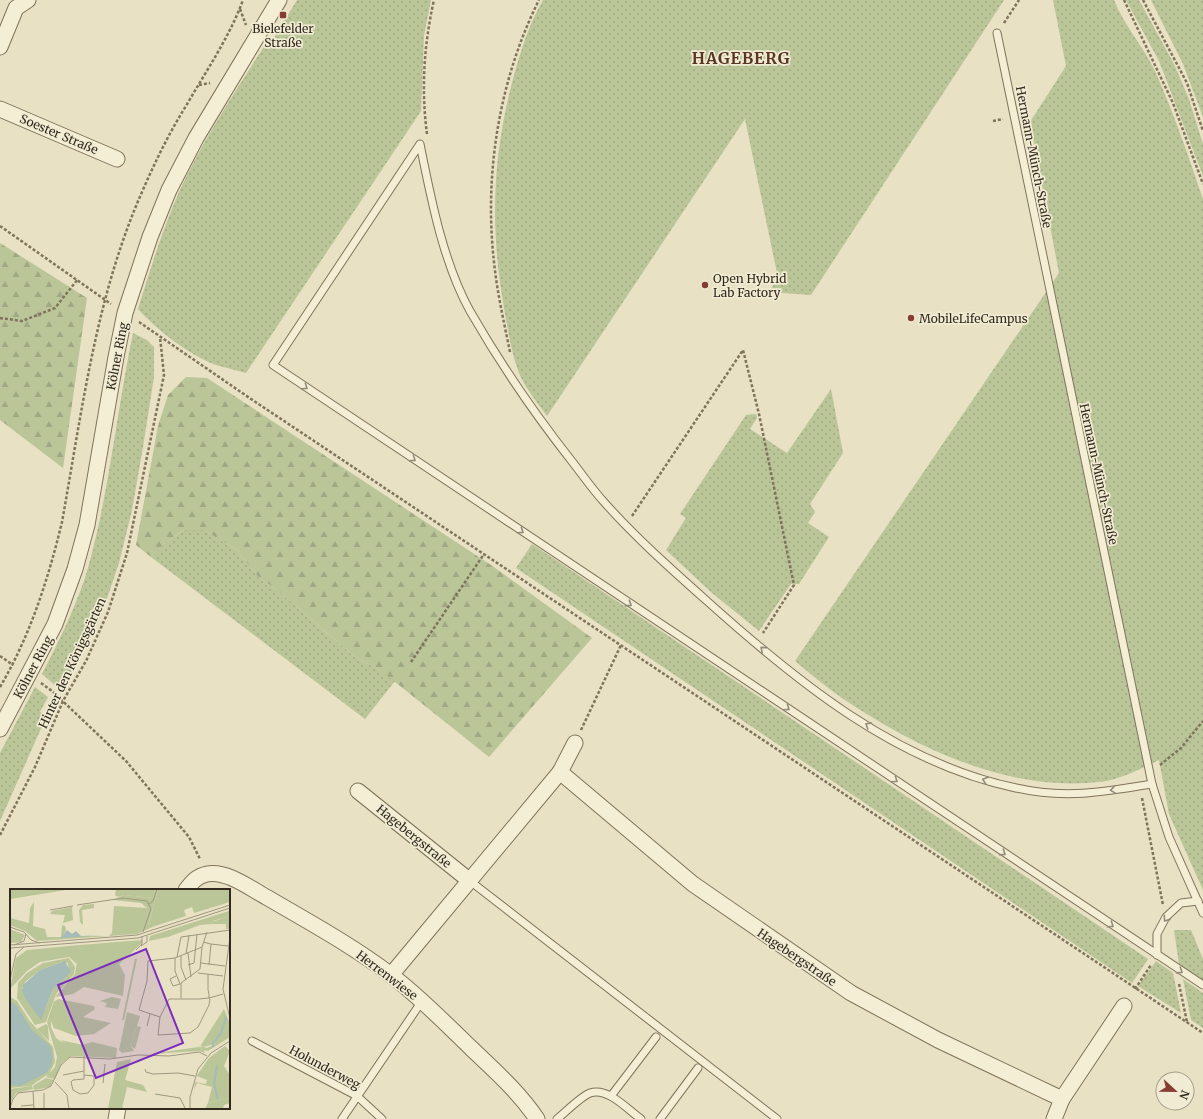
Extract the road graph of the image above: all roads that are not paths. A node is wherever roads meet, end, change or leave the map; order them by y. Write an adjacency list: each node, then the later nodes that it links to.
1 (28, 0): 4 (street)
2 (279, 0): 7 (street, Kölner Ring)
3 (997, 33): 10 (lane, Hermann-Münch-Straße)
4 (0, 47)
5 (0, 109): 6 (street, Soester Straße)
6 (117, 158)
7 (0, 729)
8 (574, 743): 9 (street)
9 (560, 772): 12 (street); 26 (street, Hagebergstraße)
10 (1152, 784): 14 (lane, Hermann-Münch-Straße); 16 (lane, one-way to 16)
11 (358, 791): 12 (street, Hagebergstraße)
12 (470, 881): 17 (street); 35 (lane)
13 (187, 889): 17 (street, Herrenwiese)
14 (1198, 901): 15 (lane, Hermann-Münch-Straße); 16 (lane, one-way to 16)
15 (1203, 913)
16 (1157, 955): 18 (lane, one-way to 18)
17 (391, 975): 19 (street, Herrenwiese)
18 (1203, 985)
19 (422, 1001): 24 (lane); 31 (street, Herrenwiese)
20 (1124, 1006): 26 (street)
21 (656, 1037): 25 (lane)
22 (252, 1041): 24 (lane, Holunderweg)
23 (698, 1068): 34 (lane)
24 (357, 1096): 29 (lane); 30 (lane, Holunderweg)
25 (611, 1096): 32 (lane); 33 (lane)
26 (1062, 1099): 36 (street)
27 (118, 1109): 28 (street)
28 (116, 1119)
29 (342, 1119)
30 (382, 1119)
31 (537, 1119)
32 (557, 1119)
33 (641, 1119)
34 (660, 1119)
35 (777, 1119)
36 (1054, 1119)

